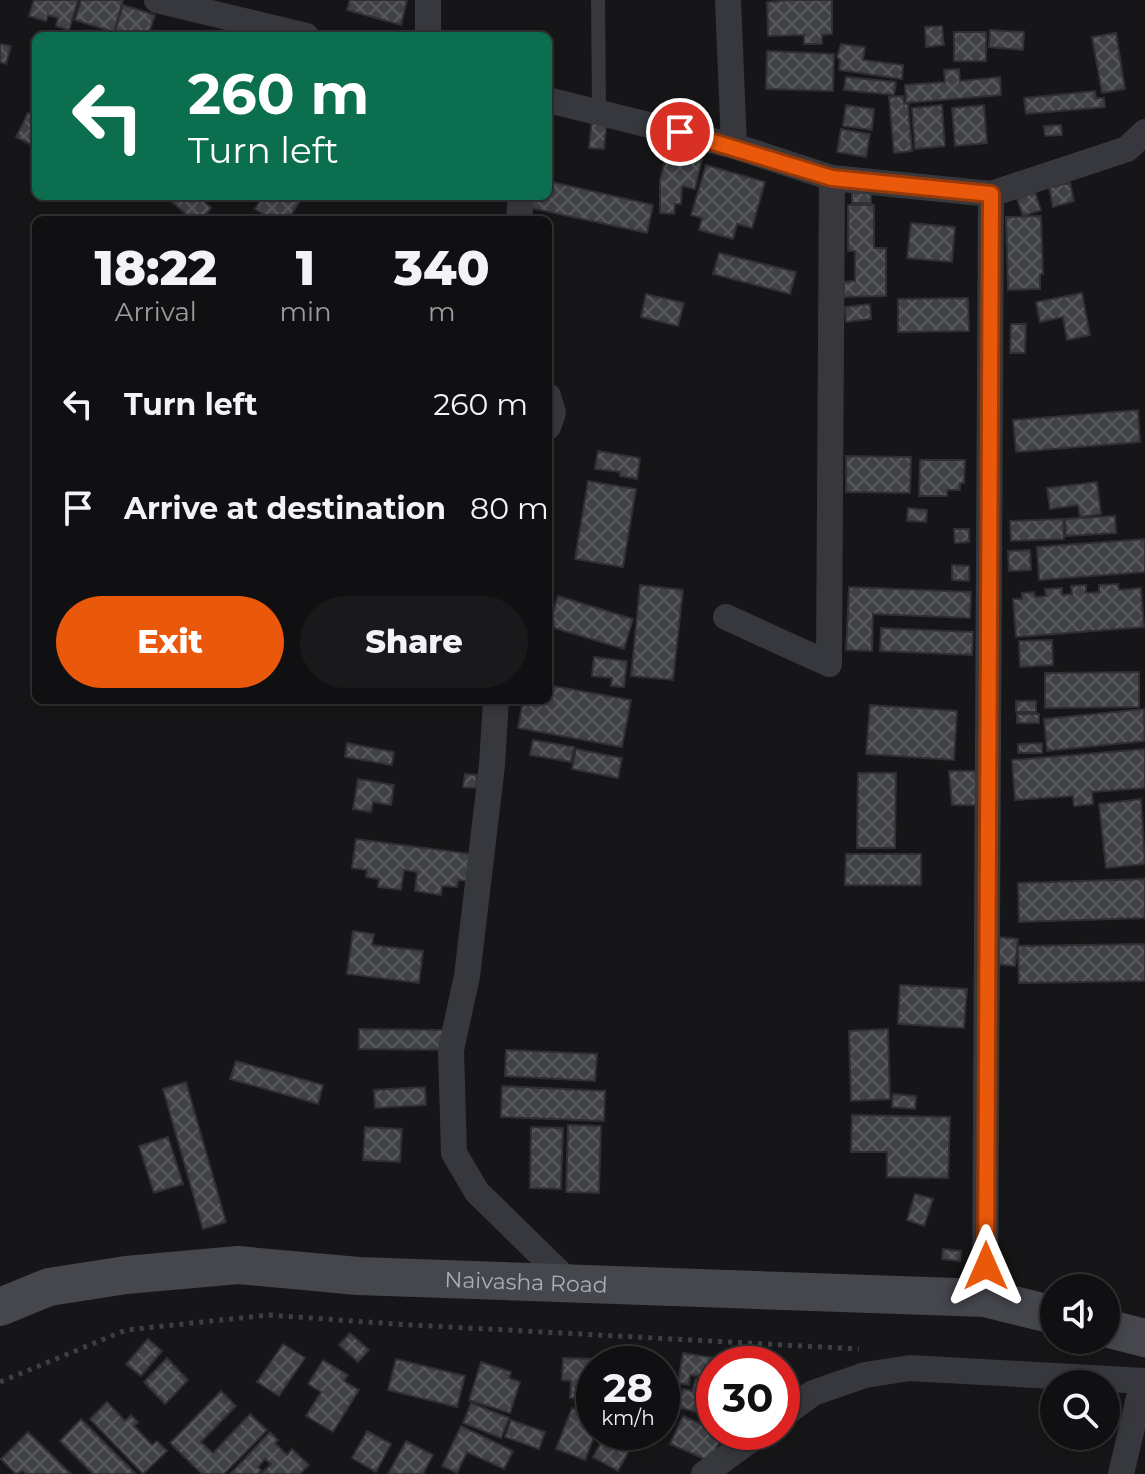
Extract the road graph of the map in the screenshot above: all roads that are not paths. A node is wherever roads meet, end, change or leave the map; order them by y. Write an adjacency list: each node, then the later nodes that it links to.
1 (157, 0): 5 (street)
2 (428, 0): 6 (street)
3 (598, 0): 8 (lane)
4 (728, 0): 10 (street)
5 (289, 32)
6 (428, 32)
7 (552, 101): 8 (street)
8 (599, 111): 10 (street)
9 (1145, 132): 12 (street)
10 (734, 146): 11 (street)
11 (832, 178): 12 (street); 13 (street)
12 (991, 194): 16 (street)
13 (726, 617)
14 (496, 704): 15 (street)
15 (570, 1283): 16 (main road, Naivasha Road); 17 (main road, Naivasha Road)
16 (985, 1298): 18 (main road, Naivasha Road)
17 (0, 1307)
18 (1040, 1312)
19 (1120, 1332): 20 (main road)
20 (1145, 1338)
21 (1144, 1381): 22 (street); 25 (street)
22 (800, 1403)
23 (737, 1450): 24 (street)
24 (704, 1474)
25 (1121, 1474)

